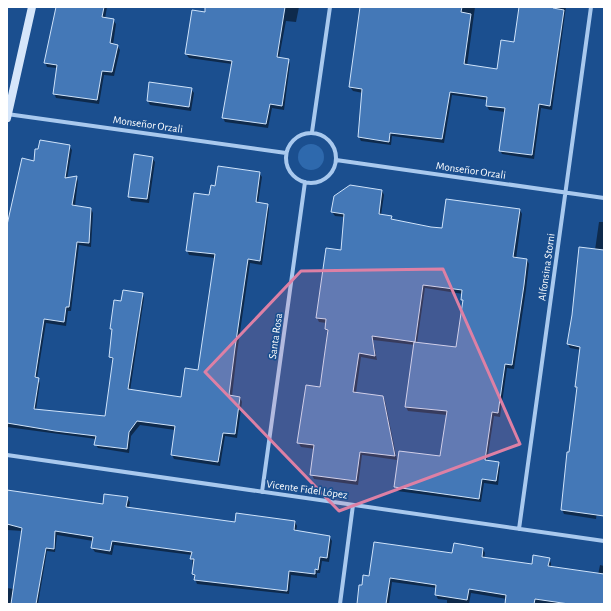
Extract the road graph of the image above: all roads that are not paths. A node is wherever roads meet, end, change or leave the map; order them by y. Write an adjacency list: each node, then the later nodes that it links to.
1 (32, 7): 4 (main road)
2 (330, 7): 5 (street)
3 (592, 7): 9 (street, Alfonsina Storni)
4 (7, 115): 6 (street, Monseñor Orzali)
5 (312, 132): 6 (street); 7 (street)
6 (286, 153): 8 (street)
7 (336, 160): 8 (street); 9 (street, Monseñor Orzali)
8 (305, 182): 12 (street, Santa Rosa)
9 (566, 192): 10 (street, Monseñor Orzali); 14 (street, Alfonsina Storni)
10 (604, 198)
11 (7, 455): 12 (street, Vicente Fidel López)
12 (262, 492): 13 (street, Vicente Fidel López)
13 (353, 505): 14 (street, Vicente Fidel López); 16 (street)
14 (519, 529): 15 (street, Vicente Fidel López)
15 (604, 541)
16 (340, 604)

